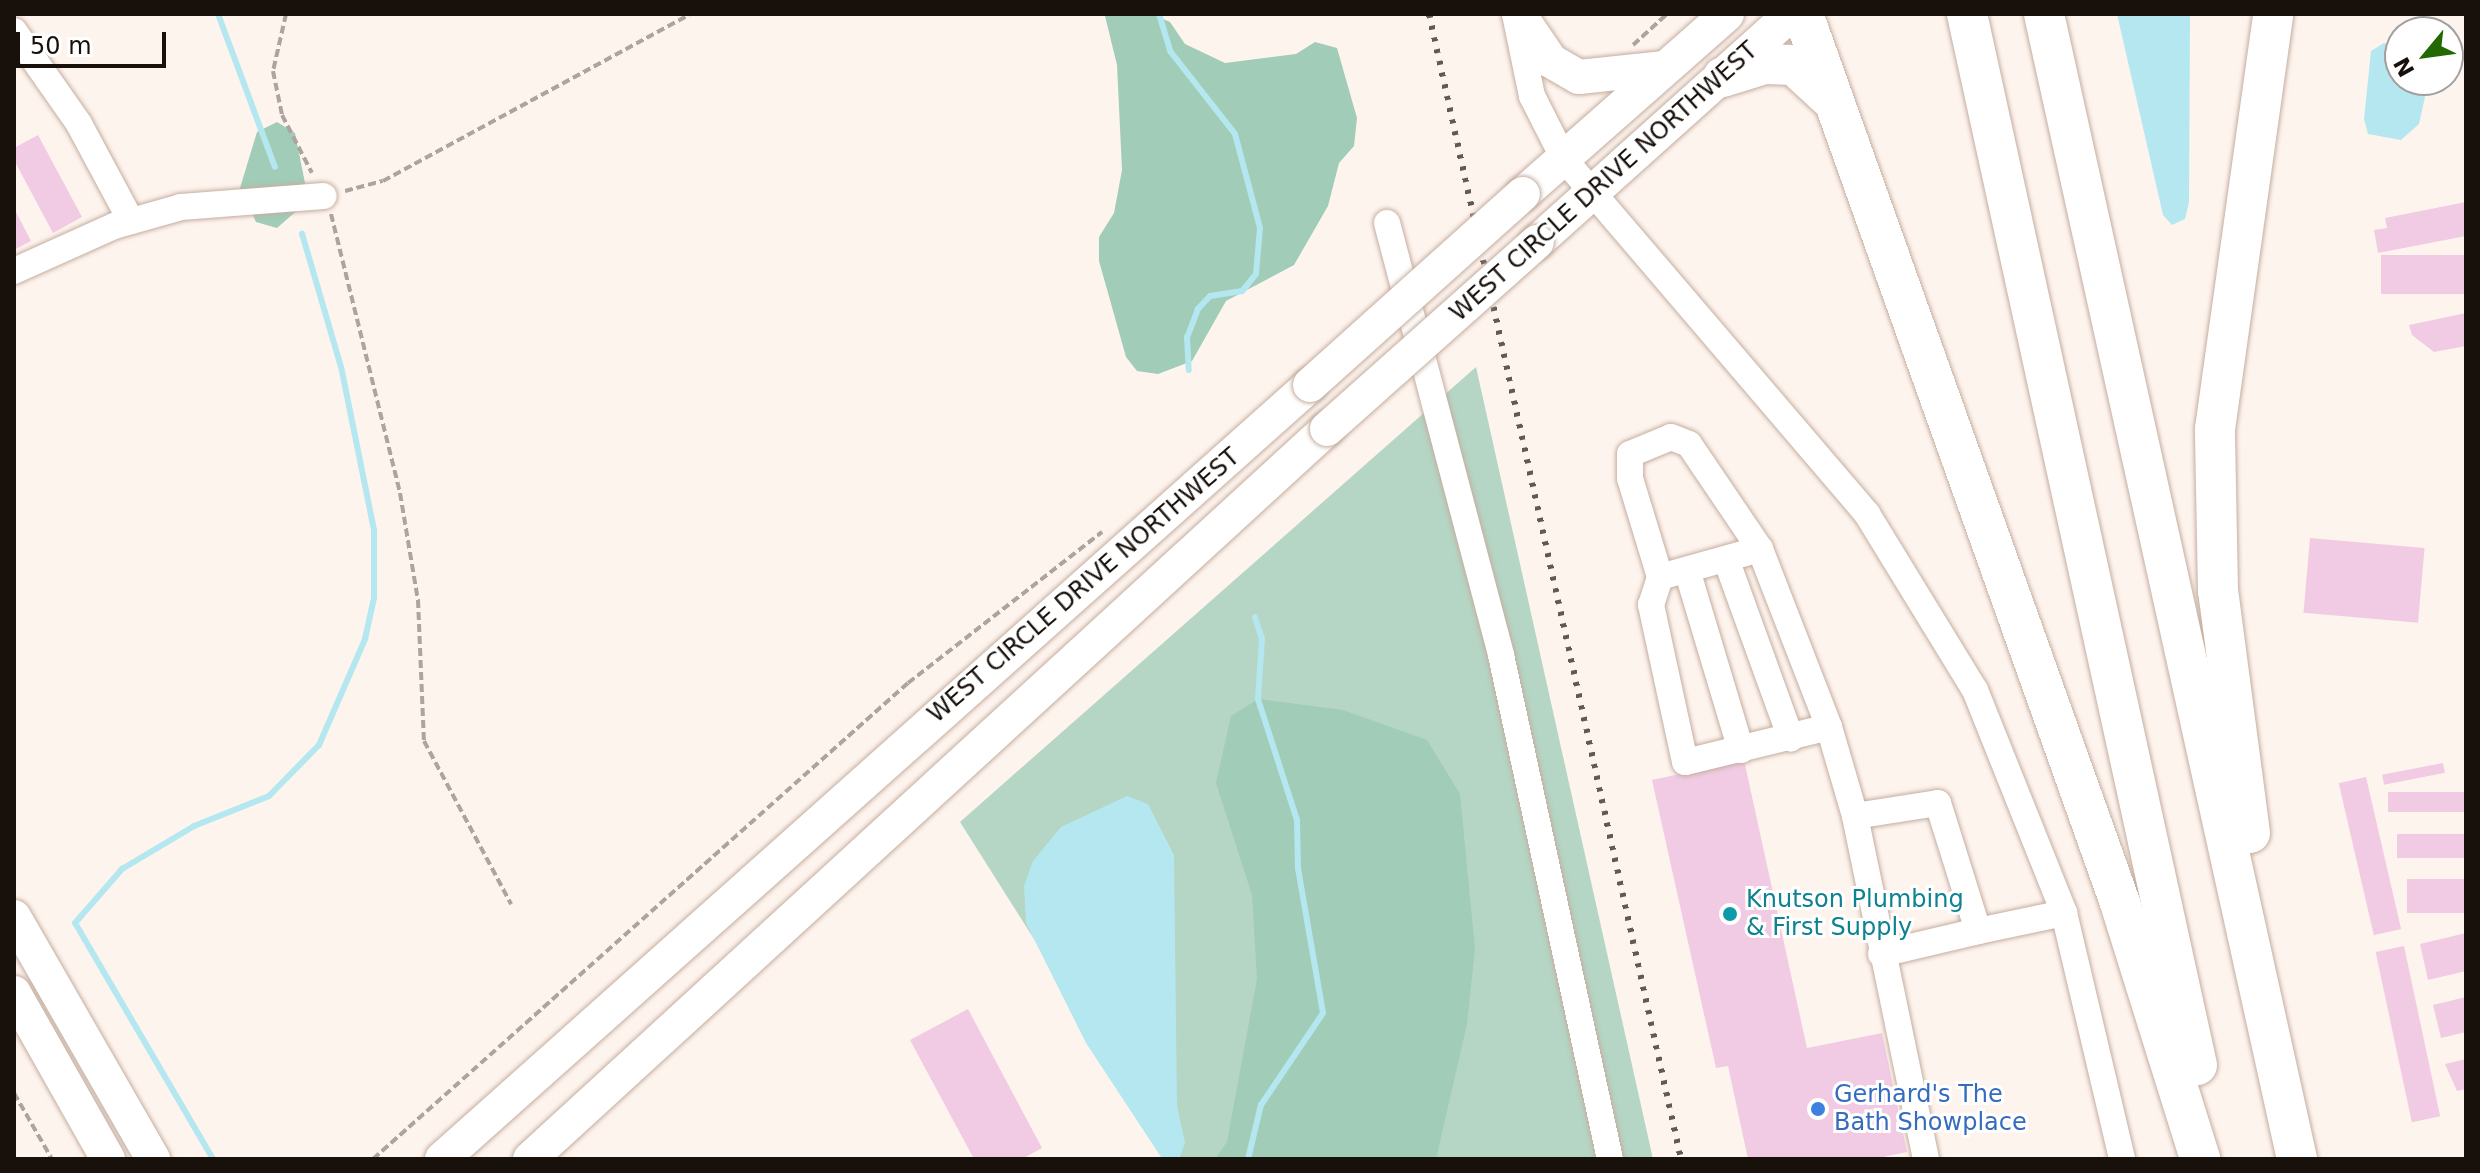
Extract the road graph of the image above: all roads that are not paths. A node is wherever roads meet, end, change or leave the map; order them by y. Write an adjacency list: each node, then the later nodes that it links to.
1 (1517, 14): 9 (main road); 12 (street)
2 (1727, 14): 9 (main road, WEST CIRCLE DRIVE NORTHWEST)
3 (1791, 14): 10 (main road, WEST CIRCLE DRIVE NORTHWEST)
4 (1803, 14): 11 (highway)
5 (1967, 14): 40 (highway)
6 (2044, 14): 31 (highway)
7 (2273, 14): 31 (highway)
8 (14, 31): 15 (street)
9 (1668, 67): 12 (main road, WEST CIRCLE DRIVE NORTHWEST)
10 (1723, 77): 11 (highway); 13 (main road, WEST CIRCLE DRIVE NORTHWEST)
11 (1841, 111): 39 (highway)
12 (1564, 159): 13 (street); 34 (main road, WEST CIRCLE DRIVE NORTHWEST, bridge)
13 (1593, 194): 26 (street); 35 (main road, WEST CIRCLE DRIVE NORTHWEST, bridge)
14 (324, 196): 15 (street)
15 (131, 221): 17 (street)
16 (1387, 223): 36 (street)
17 (14, 271)
18 (1760, 549): 19 (street); 21 (street); 22 (street)
19 (1726, 559): 20 (street); 23 (street)
20 (1687, 570): 21 (street); 24 (street)
21 (1660, 577): 24 (street)
22 (1829, 727): 23 (street); 25 (street)
23 (1791, 739): 24 (street)
24 (1741, 750)
25 (1855, 816): 28 (street); 29 (street)
26 (2064, 913): 28 (street); 38 (street)
27 (14, 917): 33 (main road)
28 (1978, 931): 29 (street)
29 (1881, 954): 37 (street)
30 (14, 993): 32 (main road)
31 (2295, 1149)
32 (108, 1159)
33 (153, 1159)
34 (442, 1159)
35 (530, 1159)
36 (1610, 1159)
37 (1926, 1159)
38 (2122, 1159)
39 (2200, 1159)
40 (2217, 1159)

